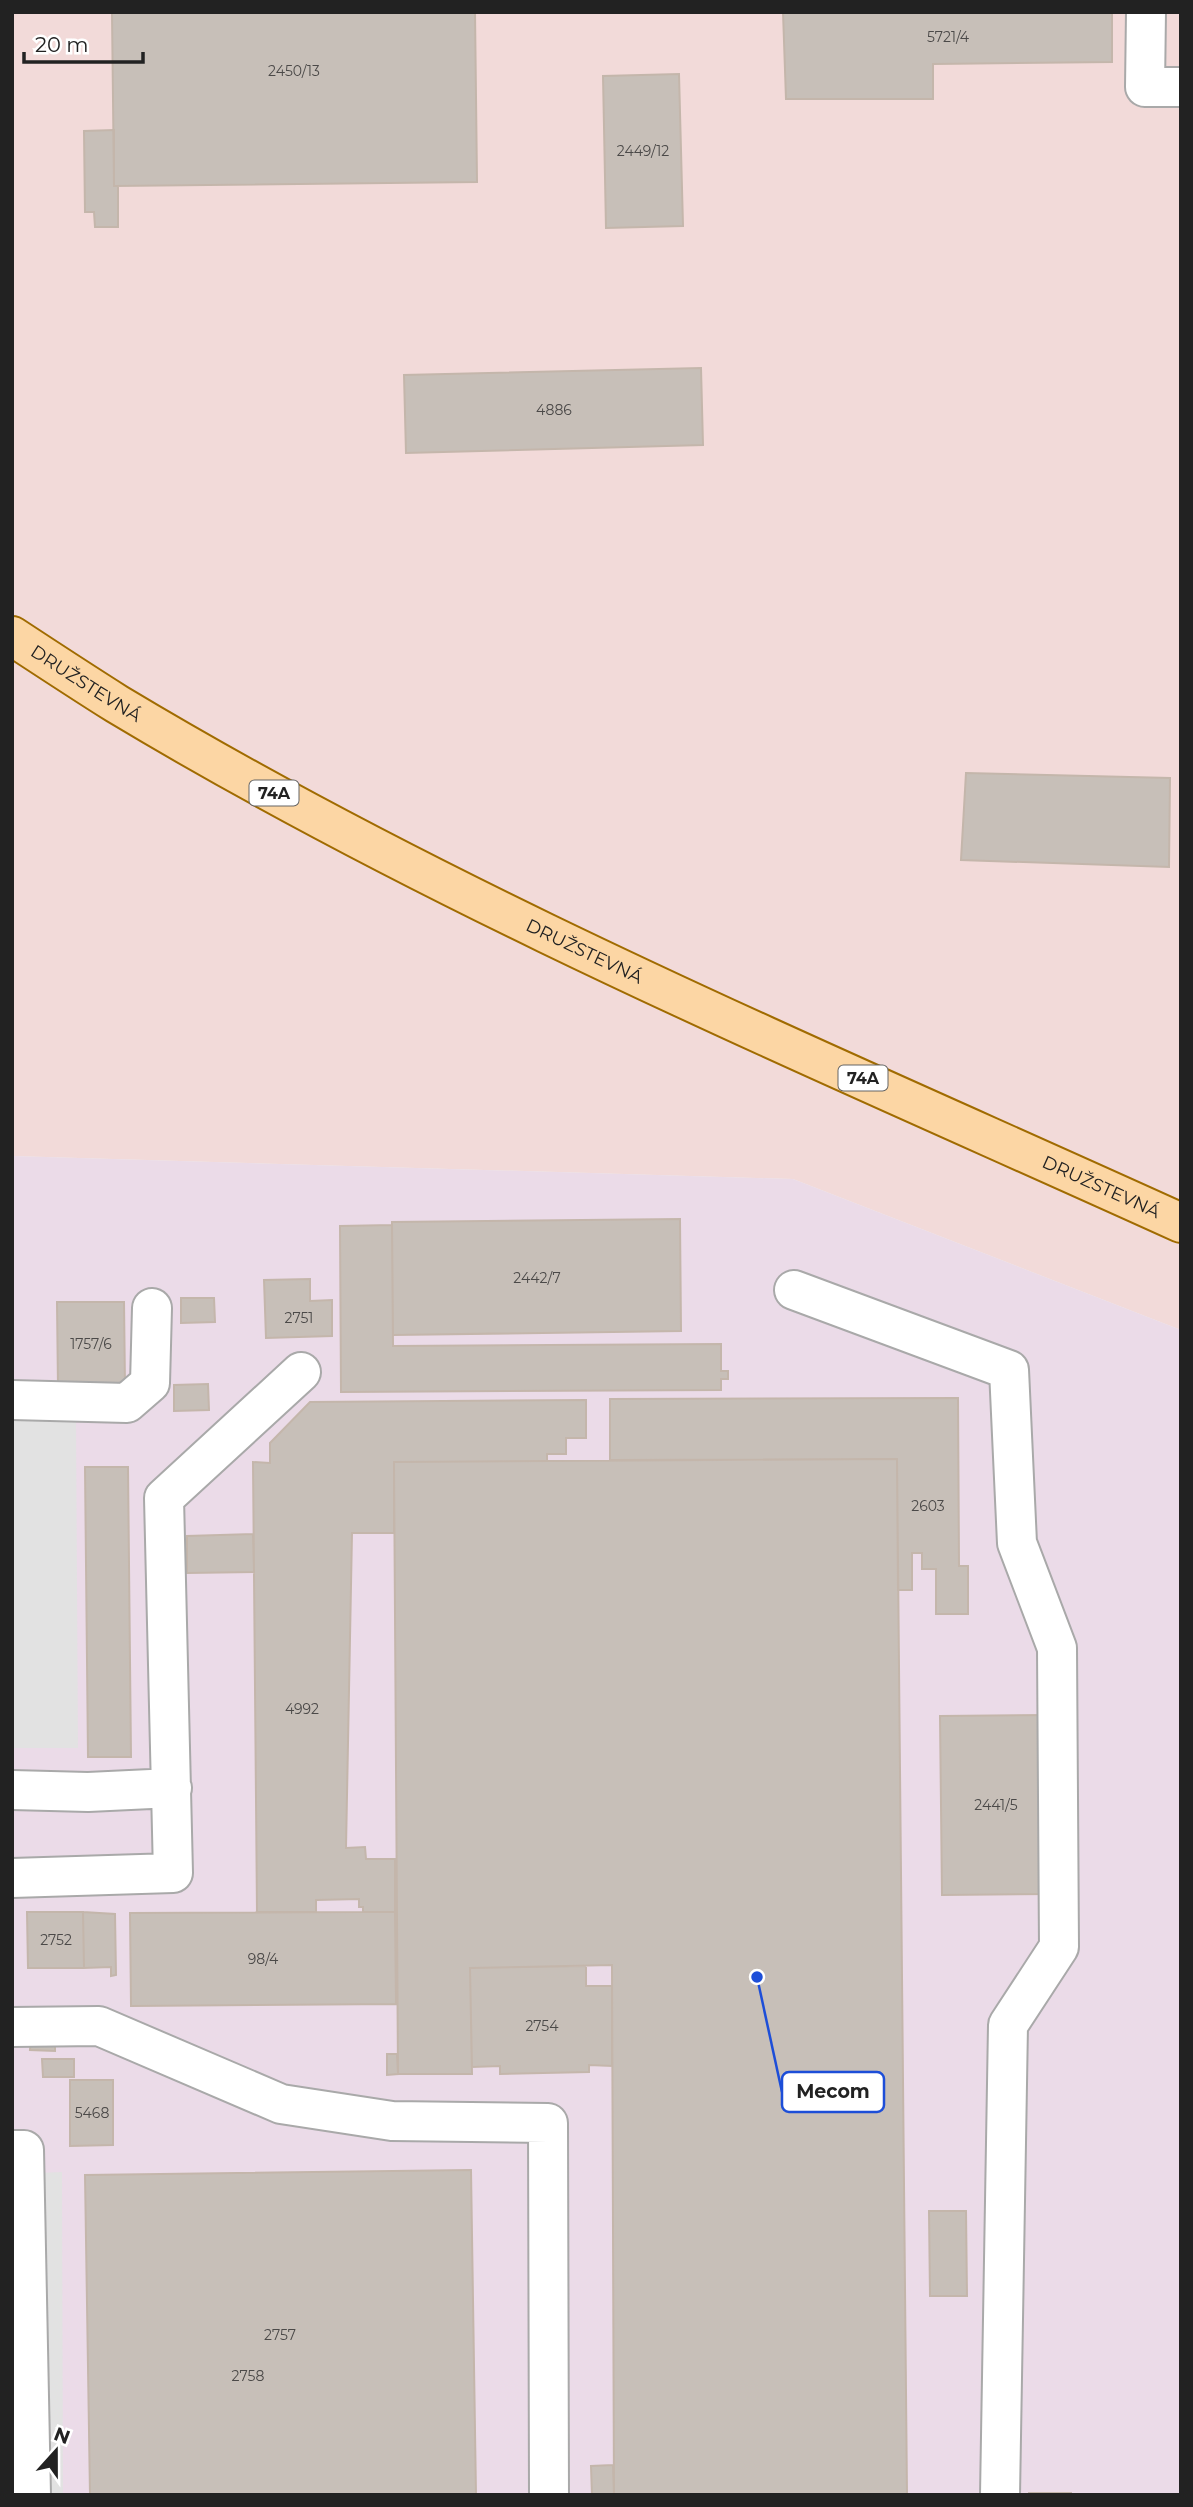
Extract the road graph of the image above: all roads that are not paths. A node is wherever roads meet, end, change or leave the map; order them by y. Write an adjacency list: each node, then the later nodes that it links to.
1 (1146, 12): 2 (lane)
2 (1181, 87)
3 (12, 636): 4 (main road, DRUŽSTEVNÁ / 74A)
4 (1181, 1223)
5 (794, 1290): 16 (lane)
6 (152, 1308): 8 (lane)
7 (301, 1372): 9 (lane)
8 (12, 1400)
9 (172, 1788): 10 (lane); 11 (lane)
10 (12, 1790)
11 (12, 1878)
12 (12, 2027): 15 (lane)
13 (12, 2150): 14 (lane)
14 (31, 2495)
15 (550, 2495)
16 (1000, 2495)

